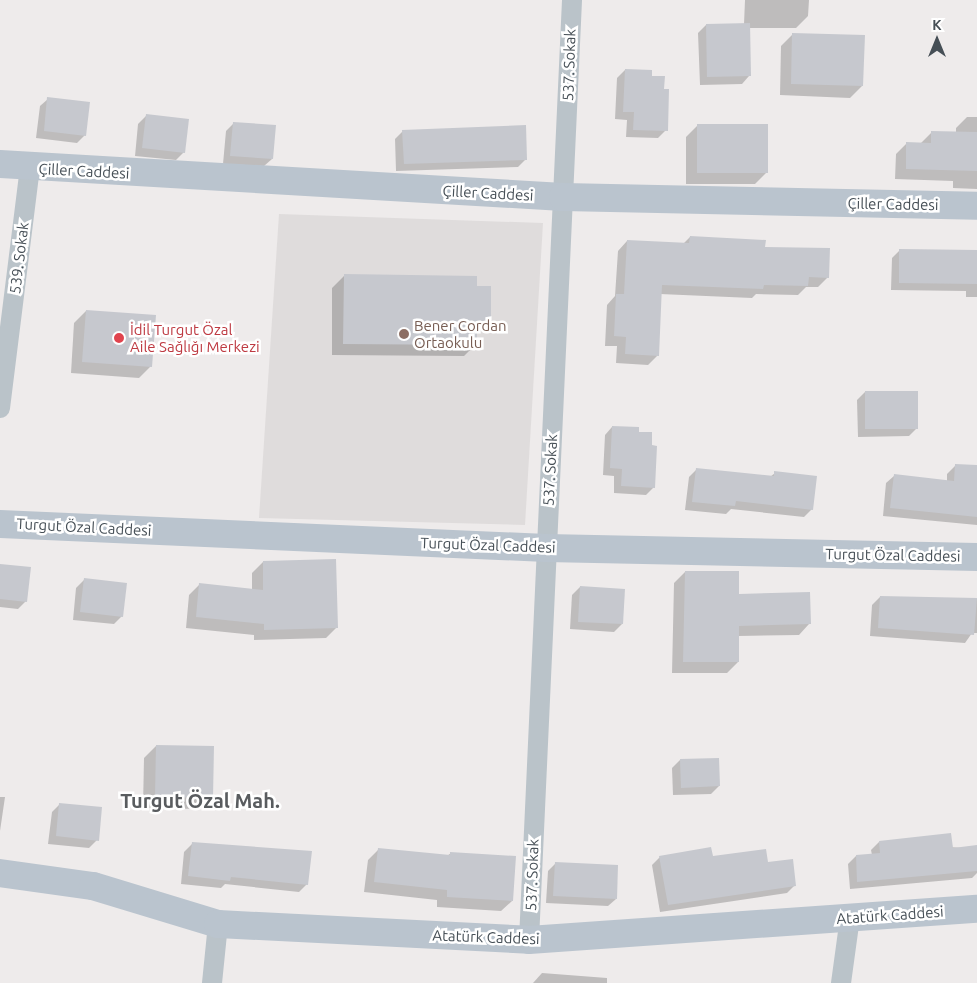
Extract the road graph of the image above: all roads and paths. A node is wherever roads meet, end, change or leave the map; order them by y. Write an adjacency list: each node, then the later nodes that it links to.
1 (572, 0): 4 (street, 537. Sokak)
2 (0, 164): 3 (street, Çiller Caddesi)
3 (30, 168): 4 (street, Çiller Caddesi); 6 (street, 539. Sokak)
4 (563, 197): 5 (street, Çiller Caddesi); 8 (street, 537. Sokak)
5 (977, 206)
6 (0, 408)
7 (0, 524): 8 (street, Turgut Özal Caddesi)
8 (546, 548): 9 (street, Turgut Özal Caddesi); 14 (street, 537. Sokak)
9 (977, 557)
10 (0, 873): 13 (street, Atatürk Caddesi)
11 (977, 909): 12 (street, Atatürk Caddesi)
12 (850, 917): 14 (street, Atatürk Caddesi); 16 (street)
13 (218, 924): 14 (street, Atatürk Caddesi); 15 (street)
14 (530, 940)
15 (212, 983)
16 (841, 983)

